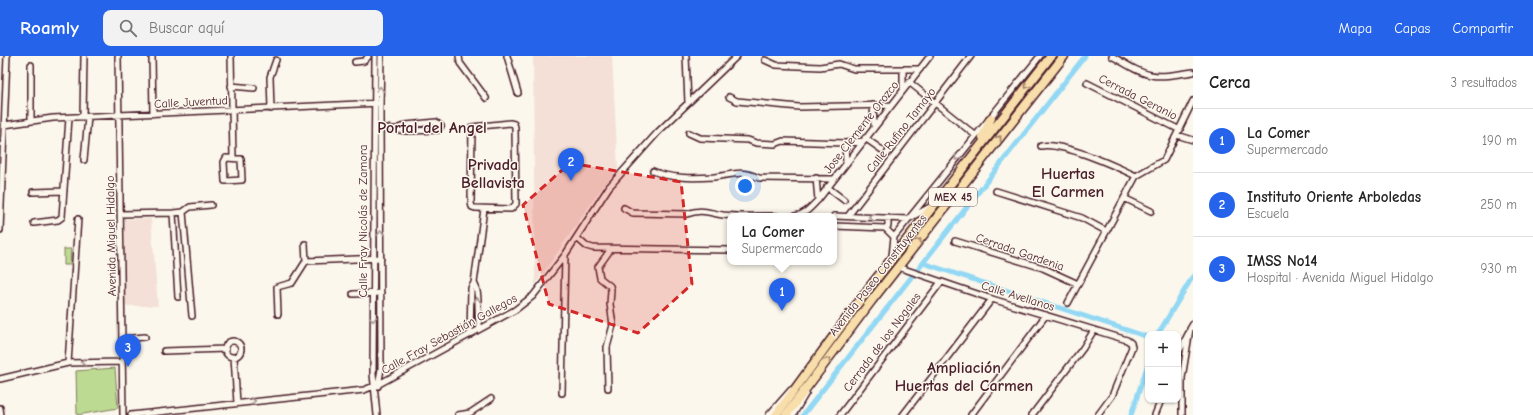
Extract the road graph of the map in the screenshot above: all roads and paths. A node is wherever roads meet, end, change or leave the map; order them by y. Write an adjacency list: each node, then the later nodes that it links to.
1 (7, 56): 50 (street)
2 (84, 56): 46 (street)
3 (118, 56): 45 (street, Avenida Miguel Hidalgo)
4 (152, 56): 44 (street)
5 (231, 56): 29 (street)
6 (368, 56): 7 (street); 22 (street)
7 (375, 56): 8 (street); 37 (street, Calle Fray Nicolás de Zamora)
8 (381, 56): 38 (street, Calle Fray Nicolás de Zamora, one-way to 8)
9 (459, 56): 34 (street)
10 (507, 56): 32 (street)
11 (686, 56): 39 (street)
12 (728, 56): 19 (street)
13 (930, 56): 24 (street, Jose Clemente Orozco)
14 (970, 56): 36 (street, Calle Rufino Tamayo)
15 (1040, 56): 48 (street)
16 (1051, 56): 61 (highway, Avenida Paseo Constituyentes / MEX 45, one-way to 61)
17 (1064, 56): 110 (highway, Avenida Paseo Constituyentes / MEX 45, one-way to 17)
18 (1112, 56): 26 (street)
19 (735, 58): 39 (street, Calle Fray Sebastián Gallegos)
20 (276, 60): 43 (street)
21 (765, 60): 25 (street)
22 (355, 62)
23 (31, 64): 49 (street)
24 (920, 69): 25 (street); 27 (street, Jose Clemente Orozco)
25 (902, 70): 31 (street)
26 (1193, 72)
27 (908, 82): 31 (street, Jose Clemente Orozco); 36 (street)
28 (1086, 83): 55 (street, Cerrada Geranio)
29 (231, 86): 30 (street); 42 (street)
30 (254, 88)
31 (903, 89): 41 (street, Jose Clemente Orozco)
32 (518, 94)
33 (729, 97): 40 (street)
34 (486, 98)
35 (1193, 101): 55 (street)
36 (936, 102): 57 (street); 90 (street, Calle Rufino Tamayo)
37 (374, 103): 38 (street, Calle Juventud); 43 (street, Calle Juventud); 52 (street, Calle Fray Nicolás de Zamora)
38 (380, 103): 53 (street, Calle Fray Nicolás de Zamora)
39 (688, 103): 100 (street, Calle Fray Sebastián Gallegos)
40 (873, 105): 41 (street); 51 (street)
41 (891, 105): 51 (street, Jose Clemente Orozco)
42 (230, 109): 43 (street, Calle Juventud); 44 (street, Calle Juventud); 64 (street)
43 (271, 109)
44 (153, 114): 45 (street, Calle Juventud)
45 (119, 116): 46 (street, Calle Juventud); 87 (street, Avenida Miguel Hidalgo)
46 (85, 117): 47 (street, Calle Juventud); 65 (street)
47 (70, 118): 49 (street, Calle Juventud); 73 (street)
48 (991, 118): 57 (street); 61 (highway)
49 (31, 122): 50 (street, Calle Juventud)
50 (4, 125): 67 (street)
51 (874, 126): 58 (street, Jose Clemente Orozco)
52 (373, 127): 53 (street); 106 (street, Calle Fray Nicolás de Zamora)
53 (380, 127): 54 (street); 107 (street, Calle Fray Nicolás de Zamora, one-way to 53)
54 (399, 128): 54 (street)
55 (1178, 132): 59 (street, Cerrada Geranio); 69 (street)
56 (689, 134): 60 (street)
57 (975, 135): 93 (street, one-way to 93)
58 (864, 140): 60 (street); 63 (street); 66 (street, Jose Clemente Orozco)
59 (1193, 140)
60 (845, 143): 66 (street)
61 (979, 146): 79 (highway, Avenida Paseo Constituyentes / MEX 45)
62 (1041, 146): 69 (street)
63 (882, 150)
64 (233, 158): 64 (street)
65 (84, 160)
66 (846, 163): 71 (street, Jose Clemente Orozco)
67 (1, 166): 97 (street)
68 (653, 171): 70 (street)
69 (1136, 176): 76 (street)
70 (816, 178): 71 (street); 77 (street)
71 (834, 179): 72 (street, Jose Clemente Orozco)
72 (827, 187): 77 (street, Jose Clemente Orozco); 78 (street)
73 (64, 191): 75 (street); 94 (street)
74 (996, 191): 98 (street)
75 (32, 192)
76 (1124, 198): 83 (street); 98 (street)
77 (818, 200): 86 (street, Jose Clemente Orozco)
78 (844, 200)
79 (935, 203): 93 (street); 108 (highway, Avenida Paseo Constituyentes / MEX 45)
80 (211, 205): 84 (street)
81 (624, 208): 88 (street)
82 (484, 209): 82 (street); 112 (street)
83 (1152, 211)
84 (182, 212): 85 (street); 122 (street)
85 (173, 213): 87 (street); 117 (street)
86 (804, 213)
87 (120, 214): 129 (street, Avenida Miguel Hidalgo)
88 (727, 215)
89 (837, 216): 90 (street)
90 (848, 216): 91 (street, one-way to 90)
91 (888, 218): 93 (street); 96 (street)
92 (78, 219): 135 (street)
93 (908, 219): 99 (street)
94 (34, 223)
95 (837, 226): 96 (street)
96 (885, 228): 99 (street)
97 (0, 230)
98 (1106, 231): 113 (street)
99 (894, 237): 108 (street)
100 (577, 238): 103 (street); 105 (street, Calle Fray Sebastián Gallegos)
101 (955, 241): 113 (street, Cerrada Gardenia)
102 (305, 244): 109 (street)
103 (611, 249): 104 (street); 140 (street)
104 (727, 250)
105 (565, 255): 124 (street, Calle Fray Sebastián Gallegos); 141 (street)
106 (373, 258): 107 (street); 109 (street); 116 (street, Calle Fray Nicolás de Zamora)
107 (381, 258): 114 (street, Calle Fray Nicolás de Zamora)
108 (892, 259): 136 (highway, Avenida Paseo Constituyentes / MEX 45)
109 (306, 261): 120 (street)
110 (898, 267): 111 (street, Calle Avellanos); 138 (highway, Avenida Paseo Constituyentes / MEX 45, one-way to 110)
111 (941, 282): 118 (street, Calle Avellanos); 155 (street, Cerrada de los Nogales)
112 (474, 283): 124 (street, one-way to 112); 127 (street)
113 (1078, 284): 119 (street)
114 (381, 293): 116 (street); 139 (street, Calle Fray Nicolás de Zamora)
115 (353, 294): 116 (street)
116 (373, 294): 139 (street, Calle Fray Nicolás de Zamora, one-way to 139)
117 (178, 297)
118 (992, 299): 121 (street, Calle Avellanos); 156 (street)
119 (1068, 303)
120 (278, 314)
121 (1046, 315): 126 (street, Calle Avellanos); 157 (street)
122 (192, 316)
123 (1193, 324): 125 (street)
124 (480, 329): 127 (street, Calle Fray Sebastián Gallegos)
125 (1190, 329): 130 (street); 161 (street)
126 (1094, 330): 158 (street); 159 (street, Calle Avellanos)
127 (470, 335): 139 (street, Calle Fray Sebastián Gallegos)
128 (145, 337): 129 (street)
129 (122, 339): 134 (street, Avenida Miguel Hidalgo)
130 (1181, 348)
131 (226, 349): 132 (street); 133 (street); 133 (street)
132 (164, 351)
133 (234, 357): 143 (street)
134 (122, 362): 135 (street, one-way to 135); 149 (street, Avenida Miguel Hidalgo)
135 (68, 363): 137 (street)
136 (805, 375): 147 (highway, Avenida Paseo Constituyentes / MEX 45); 153 (street)
137 (0, 379)
138 (813, 381): 147 (highway, Avenida Paseo Constituyentes / MEX 45); 154 (street)
139 (376, 387): 143 (street, Calle Fray Sebastián Gallegos, one-way to 139); 151 (street)
140 (608, 388)
141 (562, 393)
142 (491, 399): 146 (street)
143 (237, 403): 150 (street, Calle Fray Sebastián Gallegos)
144 (1160, 403): 160 (street)
145 (0, 408): 148 (street)
146 (469, 414): 152 (street)
147 (782, 414)
148 (1, 415)
149 (123, 415)
150 (131, 415)
151 (377, 415)
152 (458, 415)
153 (769, 415)
154 (793, 415)
155 (840, 415)
156 (903, 415)
157 (971, 415)
158 (1032, 415)
159 (1098, 415)
160 (1155, 415)
161 (1182, 415)

